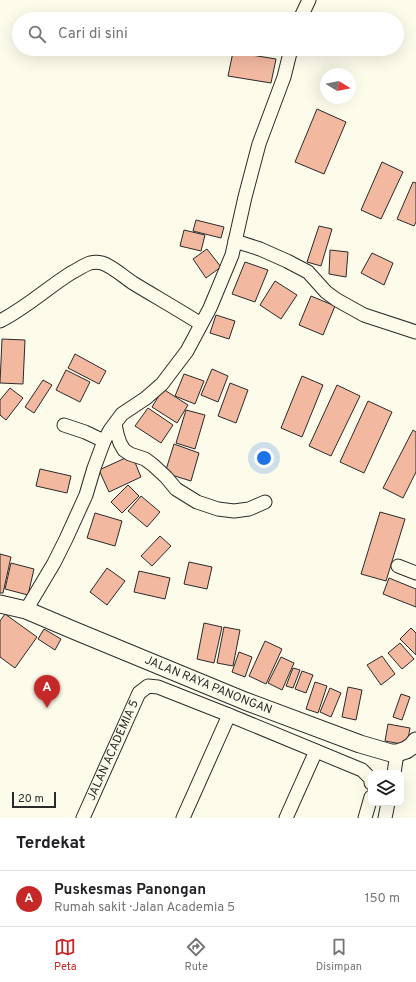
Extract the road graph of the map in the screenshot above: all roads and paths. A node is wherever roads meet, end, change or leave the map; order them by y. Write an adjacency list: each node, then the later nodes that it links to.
1 (309, 0): 2 (street)
2 (303, 12)
3 (289, 56): 4 (street)
4 (235, 241): 6 (street); 7 (street)
5 (0, 321): 6 (street)
6 (201, 324): 8 (street)
7 (416, 332)
8 (114, 424): 10 (street); 11 (street)
9 (64, 425): 10 (street)
10 (104, 441): 15 (street)
11 (266, 502)
12 (398, 566): 13 (street)
13 (416, 573)
14 (0, 604): 15 (street, JALAN RAYA PANONGAN)
15 (26, 610): 19 (street, JALAN RAYA PANONGAN)
16 (229, 715): 18 (street); 24 (street, JALAN ACADEMIA 5); 25 (street)
17 (416, 740): 19 (street)
18 (316, 751): 21 (street); 26 (street)
19 (398, 753): 20 (street)
20 (395, 770)
21 (368, 776)
22 (368, 806): 27 (street)
23 (387, 806): 28 (street)
24 (83, 818)
25 (183, 818)
26 (286, 818)
27 (365, 818)
28 (385, 818)

